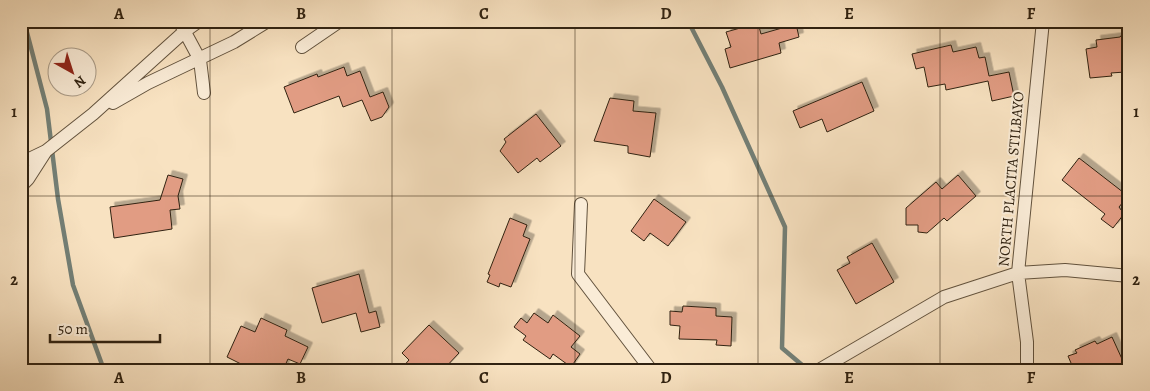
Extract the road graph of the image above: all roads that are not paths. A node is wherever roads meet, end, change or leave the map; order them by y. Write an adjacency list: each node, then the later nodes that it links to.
1 (199, 21): 5 (street)
2 (268, 21): 7 (street)
3 (340, 21): 6 (street)
4 (1043, 21): 14 (street, NORTH PLACITA STILBAYO)
5 (182, 26): 7 (street); 9 (street)
6 (302, 47)
7 (200, 60): 8 (street); 9 (street)
8 (204, 93)
9 (93, 114): 10 (street)
10 (46, 152): 11 (street); 12 (street)
11 (21, 163)
12 (21, 186)
13 (581, 204): 16 (street)
14 (1018, 273): 15 (street); 17 (street); 18 (street, NORTH PLACITA STILBAYO)
15 (1129, 276)
16 (651, 370)
17 (819, 370)
18 (1028, 370)

